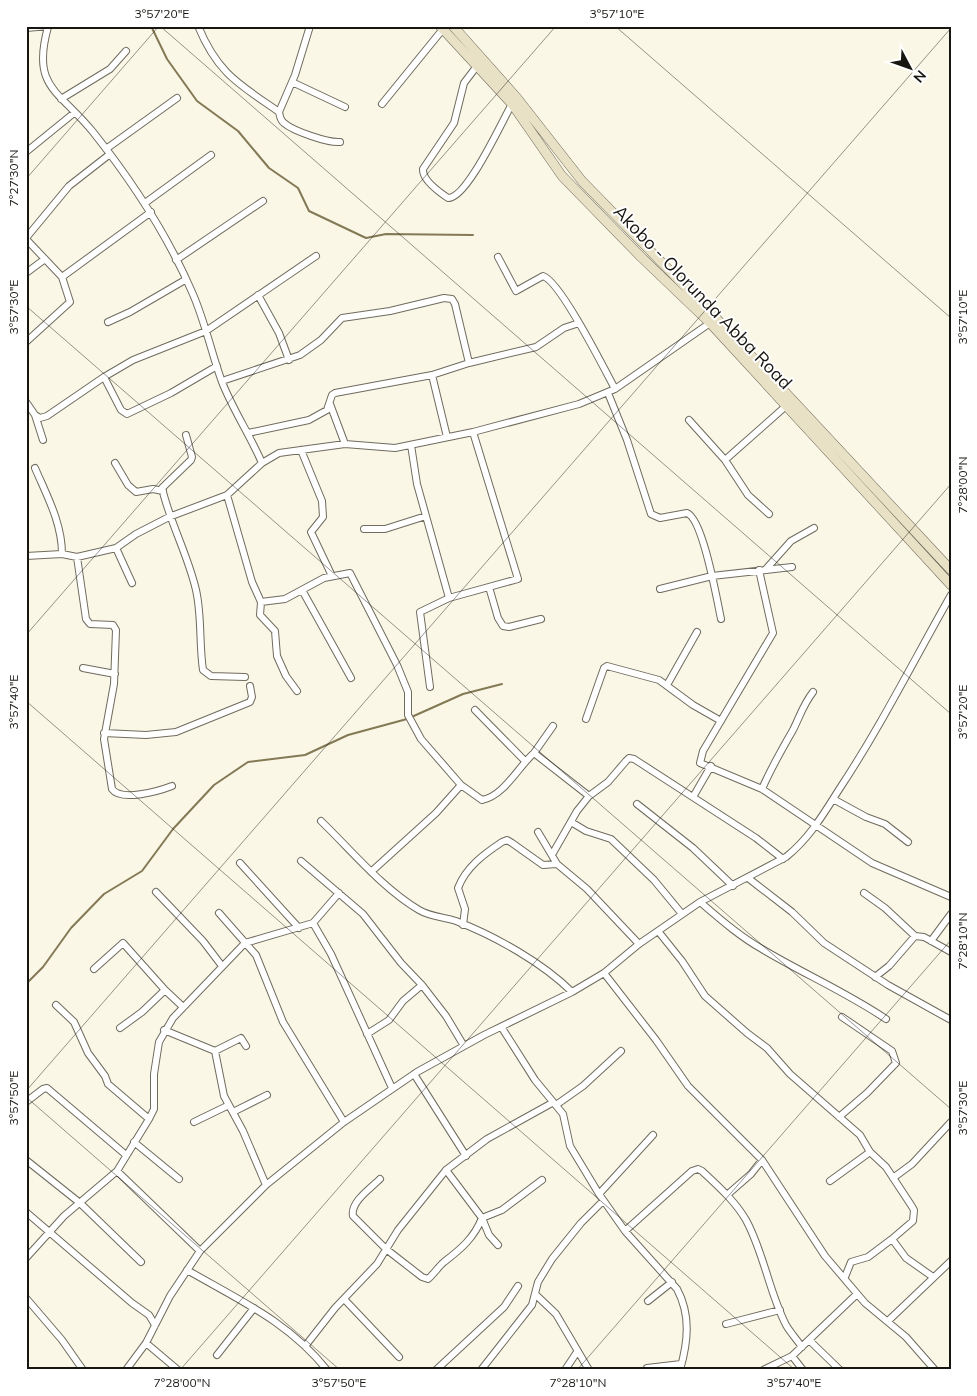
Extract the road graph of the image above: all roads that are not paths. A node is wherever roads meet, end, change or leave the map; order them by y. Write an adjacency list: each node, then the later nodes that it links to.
1 (49, 26): 5 (street); 10 (street)
2 (198, 26): 14 (street)
3 (310, 26): 8 (street)
4 (446, 27): 7 (main road, Akobo - Olorunda Abba Road); 11 (street); 22 (main road, Akobo - Olorunda Abba Road)
5 (26, 28)
6 (126, 51): 10 (street)
7 (477, 66): 12 (main road, Akobo - Olorunda Abba Road); 12 (street)
8 (292, 82): 13 (street); 14 (street)
9 (177, 98): 17 (street)
10 (61, 99): 15 (street)
11 (382, 104)
12 (512, 104): 24 (main road, Akobo - Olorunda Abba Road)
13 (345, 107)
14 (280, 112): 16 (street)
15 (74, 113): 17 (street); 18 (street)
16 (340, 142)
17 (108, 151): 21 (street); 25 (street)
18 (26, 152)
19 (211, 155): 21 (street)
20 (263, 201): 29 (street)
21 (145, 203): 23 (street)
22 (610, 210): 24 (main road); 77 (main road, Akobo - Olorunda Abba Road)
23 (151, 212): 29 (street); 31 (street)
24 (602, 217): 36 (main road, Akobo - Olorunda Abba Road)
25 (26, 238): 28 (street)
26 (316, 256): 33 (street)
27 (498, 257): 35 (street)
28 (45, 259): 30 (street); 31 (street)
29 (176, 260): 32 (street)
30 (26, 273)
31 (62, 277): 38 (street)
32 (185, 280): 34 (street); 37 (street)
33 (258, 295): 37 (street); 39 (street)
34 (108, 322)
35 (579, 323): 40 (street); 45 (street)
36 (710, 323): 45 (street); 49 (main road, Akobo - Olorunda Abba Road)
37 (206, 331): 41 (street); 43 (street)
38 (26, 342)
39 (289, 360): 40 (street); 44 (street)
40 (469, 363): 42 (street)
41 (217, 366): 43 (street); 44 (street)
42 (432, 375): 48 (street); 55 (street)
43 (104, 377): 50 (street)
44 (222, 382): 53 (street)
45 (615, 389): 46 (street)
46 (608, 393): 52 (street); 79 (street)
47 (26, 402): 50 (street)
48 (330, 404): 53 (street); 57 (street)
49 (786, 406): 60 (street); 81 (main road, Akobo - Olorunda Abba Road)
50 (35, 415): 56 (street)
51 (689, 420): 60 (street)
52 (473, 432): 55 (street); 82 (street)
53 (248, 433): 62 (street)
54 (186, 435): 64 (street)
55 (447, 438): 58 (street)
56 (43, 440)
57 (345, 444): 58 (street); 59 (street)
58 (412, 445): 67 (street)
59 (301, 450): 62 (street); 78 (street)
60 (726, 460): 66 (street)
61 (115, 463): 64 (street)
62 (262, 463): 65 (street)
63 (36, 468): 72 (street)
64 (163, 491): 68 (street)
65 (227, 495): 68 (street); 87 (street)
66 (769, 514)
67 (426, 516): 70 (street); 86 (street)
68 (169, 517): 71 (street); 93 (street)
69 (814, 528): 76 (street)
70 (364, 529)
71 (116, 548): 74 (street); 80 (street)
72 (62, 554): 73 (street); 74 (street)
73 (26, 556)
74 (77, 557): 92 (street)
75 (792, 567): 76 (street)
76 (762, 570): 79 (street); 102 (street)
77 (951, 570)
78 (332, 576): 84 (street); 108 (street)
79 (712, 576): 83 (street); 89 (street)
80 (132, 583)
81 (951, 585)
82 (489, 587): 86 (street); 88 (street)
83 (660, 589)
84 (302, 590): 87 (street); 94 (street)
85 (951, 595): 113 (street)
86 (448, 598): 97 (street)
87 (261, 602): 98 (street)
88 (540, 619)
89 (721, 619)
90 (697, 632): 95 (street)
91 (83, 668): 92 (street)
92 (115, 674): 104 (street)
93 (245, 677)
94 (351, 678)
95 (667, 685): 101 (street); 102 (street)
96 (250, 686): 104 (street)
97 (430, 687)
98 (297, 692)
99 (813, 692): 110 (street)
100 (475, 710): 106 (street)
101 (586, 719)
102 (721, 721): 107 (street)
103 (553, 726): 105 (street)
104 (104, 733): 109 (street)
105 (534, 752): 106 (street); 111 (street)
106 (524, 761): 108 (street)
107 (711, 766): 110 (street); 112 (street)
108 (461, 785): 125 (street)
109 (172, 786)
110 (762, 789): 117 (street)
111 (589, 796): 112 (street); 116 (street)
112 (693, 798): 121 (street)
113 (833, 799): 117 (street); 119 (street)
114 (637, 804): 127 (street)
115 (321, 821): 125 (street)
116 (571, 822): 120 (street); 134 (street)
117 (818, 825): 121 (street); 131 (street)
118 (538, 832): 120 (street)
119 (908, 842)
120 (553, 853): 124 (street)
121 (783, 859): 126 (street)
122 (301, 862): 129 (street)
123 (240, 863): 138 (street)
124 (557, 864): 137 (street); 143 (street)
125 (372, 871): 137 (street)
126 (748, 878): 127 (street); 148 (street)
127 (733, 886): 132 (street)
128 (156, 892): 145 (street)
129 (339, 893): 136 (street); 149 (street)
130 (864, 893): 140 (street)
131 (951, 897)
132 (700, 902): 134 (street); 155 (street)
133 (219, 913): 142 (street)
134 (682, 914): 139 (street)
135 (951, 914): 141 (street)
136 (312, 923): 138 (street); 160 (street)
137 (463, 925): 151 (street)
138 (299, 928): 142 (street)
139 (658, 931): 143 (street); 172 (street)
140 (915, 936): 141 (street); 148 (street)
141 (931, 940): 144 (street)
142 (245, 943): 145 (street); 175 (street)
143 (639, 944): 147 (street)
144 (951, 952)
145 (222, 966): 153 (street)
146 (94, 969): 150 (street)
147 (604, 973): 151 (street); 183 (street)
148 (875, 977): 156 (street)
149 (422, 985): 160 (street); 162 (street)
150 (165, 990): 153 (street); 157 (street)
151 (572, 992): 158 (street)
152 (56, 1005): 173 (street)
153 (182, 1006): 159 (street)
154 (842, 1017): 172 (street)
155 (886, 1019)
156 (951, 1020)
157 (120, 1028)
158 (502, 1028): 162 (street); 169 (street)
159 (164, 1030): 163 (street); 173 (street)
160 (366, 1034): 166 (street)
161 (246, 1046): 163 (street)
162 (464, 1046): 165 (street)
163 (214, 1051): 170 (street)
164 (621, 1051): 169 (street)
165 (414, 1074): 166 (street); 181 (street)
166 (392, 1088): 175 (street)
167 (267, 1095): 171 (street)
168 (26, 1102): 180 (street)
169 (554, 1104): 181 (street); 192 (street)
170 (229, 1105): 171 (street); 174 (street)
171 (233, 1112): 191 (street)
172 (839, 1118): 179 (street)
173 (149, 1119): 178 (street)
174 (194, 1122)
175 (344, 1122): 191 (street)
176 (951, 1122): 186 (street)
177 (653, 1135): 192 (street)
178 (134, 1142): 180 (street); 188 (street)
179 (870, 1152): 186 (street); 190 (street)
180 (126, 1155): 185 (street)
181 (466, 1156): 184 (street)
182 (26, 1160): 195 (street)
183 (762, 1160): 193 (street); 208 (street)
184 (446, 1170): 197 (street); 202 (street)
185 (117, 1171): 195 (street); 203 (street)
186 (893, 1178): 200 (street)
187 (380, 1179): 202 (street)
188 (179, 1180)
189 (542, 1180): 197 (street)
190 (830, 1181)
191 (266, 1185): 203 (street)
192 (599, 1194): 194 (street)
193 (727, 1196): 199 (street); 218 (street)
194 (603, 1201): 199 (street); 212 (street)
195 (80, 1203): 198 (street); 206 (street)
196 (26, 1212): 198 (street)
197 (482, 1218): 201 (street); 202 (street)
198 (51, 1231): 204 (street); 221 (street)
199 (625, 1231): 210 (street)
200 (892, 1239): 208 (street); 209 (street)
201 (498, 1245)
202 (386, 1249): 215 (street)
203 (200, 1250): 207 (street)
204 (26, 1258)
205 (951, 1261): 209 (street)
206 (141, 1262)
207 (187, 1270): 217 (street); 221 (street)
208 (845, 1277): 213 (street)
209 (933, 1278): 219 (street)
210 (672, 1282): 216 (street); 230 (street)
211 (518, 1286): 236 (street)
212 (535, 1294): 226 (street); 237 (street)
213 (857, 1294): 219 (street); 222 (street)
214 (26, 1298): 232 (street)
215 (344, 1300): 224 (street); 229 (street)
216 (648, 1301)
217 (254, 1308): 224 (street); 227 (street)
218 (780, 1310): 220 (street); 225 (street)
219 (888, 1321): 243 (street)
220 (726, 1324)
221 (155, 1325): 223 (street)
222 (809, 1340): 225 (street); 242 (street)
223 (146, 1343): 233 (street); 234 (street)
224 (306, 1345): 235 (street)
225 (802, 1347): 228 (street)
226 (577, 1352): 238 (street); 239 (street)
227 (217, 1355)
228 (792, 1356): 240 (street); 241 (street)
229 (399, 1357)
230 (680, 1367): 231 (street)
231 (647, 1368)
232 (83, 1370)
233 (126, 1370)
234 (178, 1370)
235 (327, 1370)
236 (436, 1370)
237 (481, 1370)
238 (565, 1370)
239 (589, 1370)
240 (763, 1370)
241 (803, 1370)
242 (840, 1370)
243 (935, 1370)

